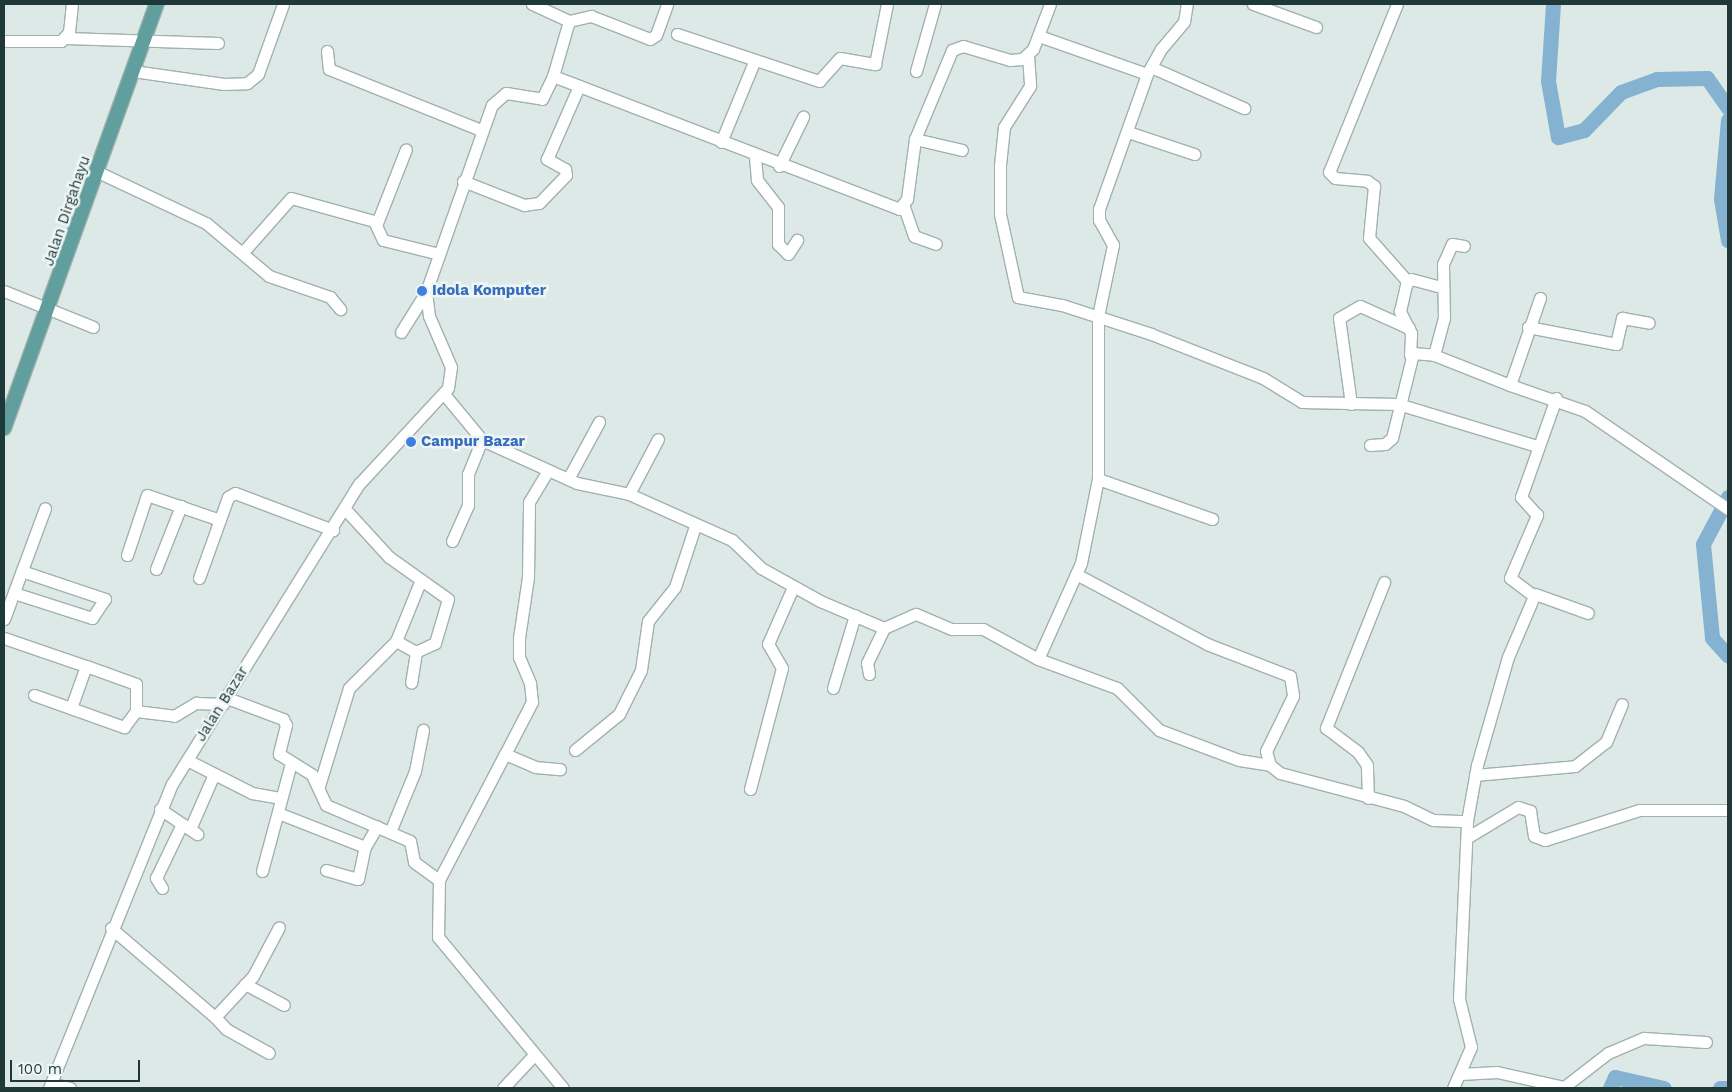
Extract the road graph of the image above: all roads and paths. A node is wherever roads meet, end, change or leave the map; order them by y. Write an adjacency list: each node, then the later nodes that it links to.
1 (72, 4): 16 (street)
2 (157, 4): 17 (main road, Jalan Dirgahayu)
3 (283, 4): 23 (street)
4 (667, 4): 12 (street)
5 (887, 4): 22 (street)
6 (935, 4): 24 (street)
7 (1050, 4): 15 (street)
8 (1187, 4): 25 (street)
9 (1253, 4): 13 (street)
10 (1397, 4): 48 (street)
11 (538, 5): 12 (street)
12 (569, 21): 26 (street)
13 (1316, 26)
14 (676, 34): 22 (street)
15 (1039, 36): 21 (street); 25 (street)
16 (66, 38): 17 (street); 19 (street)
17 (143, 41): 18 (street); 23 (main road, Jalan Dirgahayu)
18 (218, 43)
19 (4, 45)
20 (327, 51): 30 (street)
21 (1028, 55): 32 (street); 55 (street)
22 (754, 62): 33 (street)
23 (133, 70): 39 (main road, Jalan Dirgahayu)
24 (916, 71)
25 (1149, 71): 28 (street); 31 (street)
26 (553, 76): 27 (street); 30 (street)
27 (579, 86): 33 (street); 40 (street)
28 (1244, 108)
29 (803, 117): 38 (street)
30 (481, 130): 40 (street)
31 (1128, 132): 36 (street); 55 (street)
32 (915, 139): 35 (street); 41 (street)
33 (721, 142): 37 (street)
34 (406, 149): 42 (street)
35 (962, 150)
36 (1194, 154)
37 (755, 157): 38 (street); 43 (street)
38 (779, 166): 41 (street)
39 (98, 172): 46 (street); 53 (main road, Jalan Dirgahayu)
40 (463, 181): 47 (street)
41 (904, 207): 44 (street)
42 (377, 223): 46 (street); 47 (street)
43 (797, 240)
44 (936, 244)
45 (1464, 246): 49 (street)
46 (243, 252): 54 (street)
47 (439, 254): 51 (street)
48 (1407, 281): 49 (street); 59 (street)
49 (1441, 288): 62 (street)
50 (4, 291): 53 (street)
51 (426, 292): 60 (street); 64 (street, Jalan Bazar)
52 (1540, 298): 58 (street)
53 (50, 308): 57 (street); 69 (main road, Jalan Dirgahayu)
54 (340, 309)
55 (1098, 316): 66 (street); 76 (street)
56 (1649, 323): 58 (street)
57 (94, 326)
58 (1528, 327): 63 (street)
59 (1409, 328): 61 (street); 66 (street)
60 (401, 332)
61 (1410, 355): 62 (street); 67 (street)
62 (1434, 355): 63 (street)
63 (1510, 385): 65 (street)
64 (444, 394): 71 (street); 80 (street, Jalan Bazar)
65 (1556, 398): 73 (street); 81 (street)
66 (1351, 404): 67 (street)
67 (1398, 404): 72 (street); 73 (street)
68 (599, 422): 75 (street)
69 (4, 428)
70 (658, 439): 77 (street)
71 (482, 440): 74 (street); 86 (street)
72 (1370, 445)
73 (1537, 446): 96 (street)
74 (548, 470): 75 (street); 116 (street)
75 (568, 479): 77 (street)
76 (1098, 479): 82 (street); 90 (street)
77 (629, 494): 85 (street)
78 (181, 506): 83 (street); 87 (street); 88 (street)
79 (45, 508): 89 (street)
80 (346, 509): 84 (street, Jalan Bazar); 92 (street)
81 (1728, 509)
82 (1212, 519)
83 (220, 520): 84 (street); 91 (street)
84 (323, 525): 110 (street, Jalan Bazar)
85 (695, 526): 94 (street); 115 (street)
86 (452, 541)
87 (127, 555)
88 (156, 569)
89 (22, 571): 95 (street); 95 (street)
90 (1076, 574): 104 (street); 119 (street)
91 (199, 578)
92 (420, 582): 102 (street); 103 (street)
93 (1384, 582): 126 (street)
94 (793, 588): 98 (street); 124 (street)
95 (14, 593): 99 (street)
96 (1535, 594): 97 (street); 122 (street)
97 (1588, 613)
98 (855, 615): 100 (street); 108 (street)
99 (4, 619)
100 (884, 628): 104 (street); 106 (street)
101 (4, 638): 105 (street)
102 (396, 641): 103 (street); 123 (street)
103 (416, 652): 107 (street)
104 (1038, 659): 119 (street)
105 (86, 666): 112 (street); 113 (street)
106 (869, 674)
107 (411, 684)
108 (832, 688)
109 (34, 695): 112 (street)
110 (225, 701): 113 (street); 117 (street, Jalan Bazar); 118 (street)
111 (1622, 704): 122 (street)
112 (71, 708): 113 (street)
113 (136, 711)
114 (423, 730): 133 (street)
115 (575, 750)
116 (505, 754): 120 (street); 138 (street)
117 (187, 760): 121 (street); 127 (street, Jalan Bazar)
118 (291, 763): 123 (street); 125 (street)
119 (1270, 765): 126 (street)
120 (560, 769)
121 (214, 774): 125 (street); 132 (street)
122 (1474, 775): 130 (street)
123 (319, 786): 131 (street)
124 (750, 789)
125 (280, 798): 129 (street)
126 (1368, 798): 130 (street)
127 (160, 809): 132 (street); 141 (street, Jalan Bazar)
128 (1728, 810): 134 (street)
129 (278, 813): 135 (street); 137 (street)
130 (1467, 821): 134 (street)
131 (377, 826): 133 (street); 135 (street)
132 (190, 829): 139 (street)
133 (390, 832): 138 (street)
134 (1468, 837): 148 (street)
135 (365, 847): 136 (street)
136 (326, 870)
137 (262, 871)
138 (438, 880): 147 (street)
139 (162, 888)
140 (280, 927): 142 (street)
141 (111, 928): 144 (street); 149 (street, Jalan Bazar)
142 (245, 984): 143 (street); 144 (street)
143 (284, 1004)
144 (216, 1017): 146 (street)
145 (1706, 1042): 148 (street)
146 (269, 1053)
147 (534, 1055): 151 (street); 152 (street)
148 (1460, 1074): 153 (street)
149 (50, 1086): 150 (street)
150 (70, 1088)
151 (503, 1088)
152 (562, 1088)
153 (1453, 1088)

